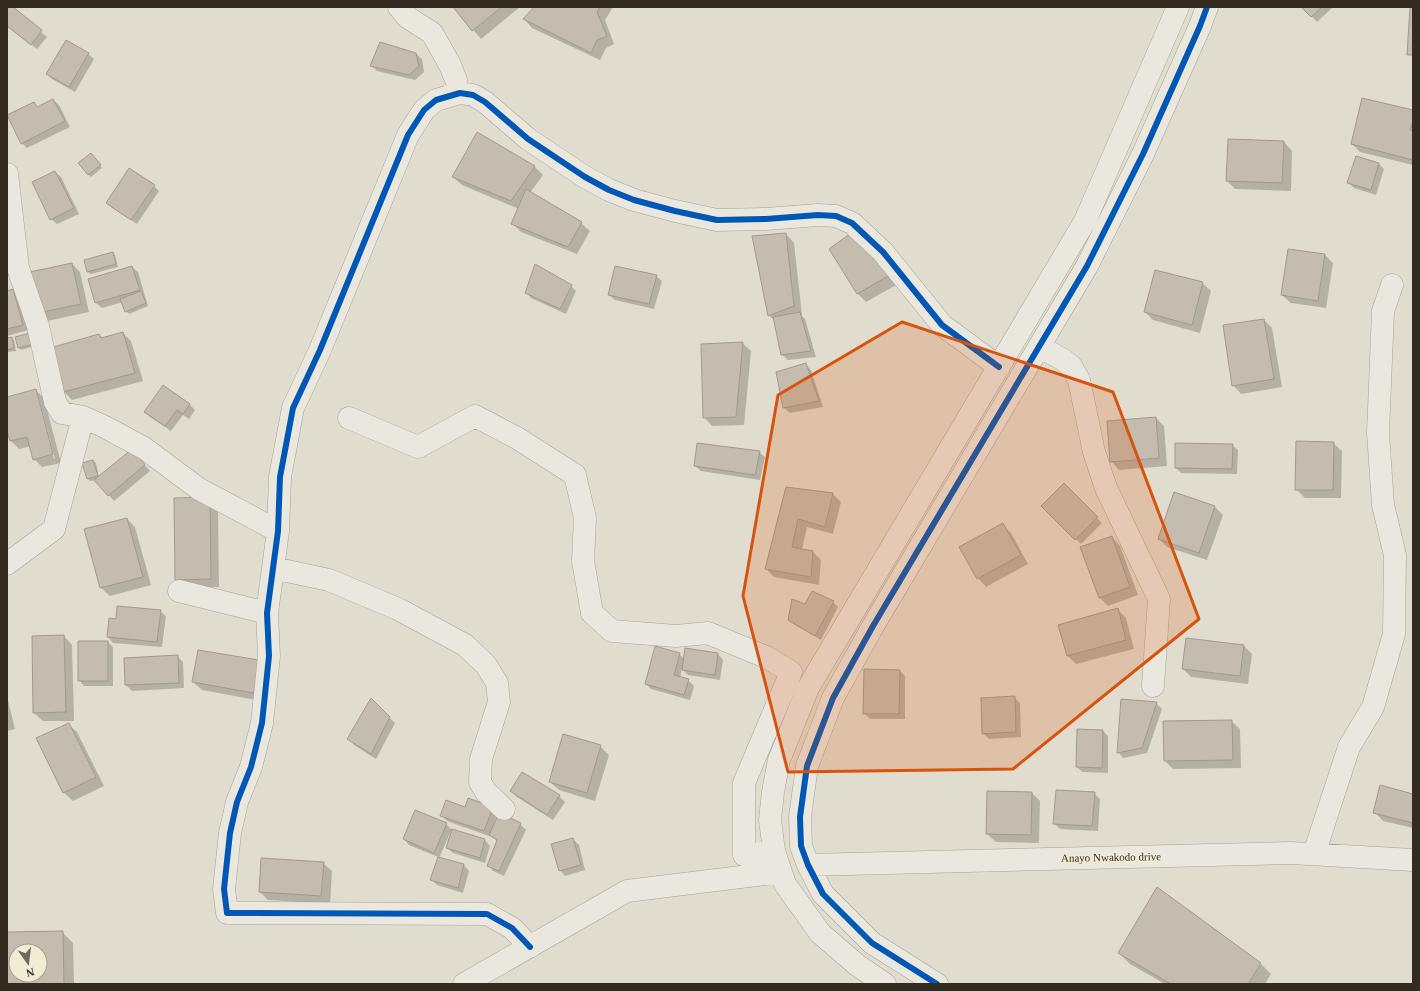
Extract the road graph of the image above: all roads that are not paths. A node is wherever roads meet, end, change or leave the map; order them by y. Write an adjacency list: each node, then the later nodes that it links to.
1 (399, 7): 4 (street)
2 (1178, 7): 8 (street)
3 (1207, 7): 7 (street)
4 (456, 80)
5 (7, 174): 9 (street)
6 (1392, 285): 19 (street)
7 (1040, 347): 16 (street); 21 (street)
8 (999, 367): 11 (street); 18 (street)
9 (83, 417): 11 (street); 12 (street)
10 (349, 418): 18 (street)
11 (278, 531): 13 (street)
12 (7, 564)
13 (273, 568): 15 (street); 17 (street)
14 (179, 592): 15 (street)
15 (267, 613): 23 (street)
16 (1153, 686)
17 (504, 809)
18 (774, 852): 22 (street)
19 (1314, 854): 20 (street, Anayo Nwakodo drive); 21 (street, Anayo Nwakodo drive)
20 (1413, 860)
21 (808, 865): 26 (street)
22 (781, 872): 23 (street); 25 (street)
23 (530, 946): 24 (street)
24 (464, 984)
25 (885, 984)
26 (937, 984)

